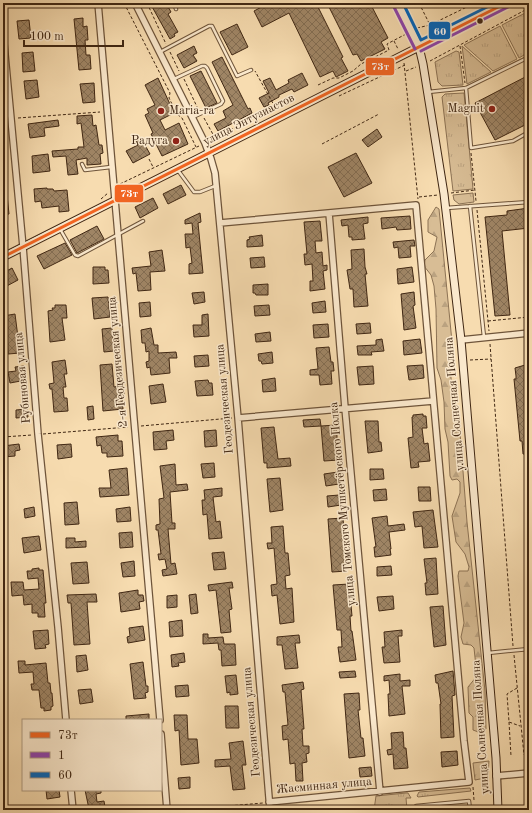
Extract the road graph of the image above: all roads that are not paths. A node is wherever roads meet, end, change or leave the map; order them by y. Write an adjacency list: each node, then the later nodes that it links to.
1 (98, 3): 19 (street, 2-я Геодезическая улица)
2 (136, 3): 9 (street, Геодезическая улица)
3 (174, 3): 6 (lane)
4 (397, 3): 8 (street, улица Солнечная Поляна)
5 (506, 3): 8 (street, улица Энтузиастов)
6 (176, 8)
7 (3, 33): 31 (street, Рубиновая улица)
8 (419, 47): 14 (street, улица Солнечная Поляна); 17 (street, улица Энтузиастов)
9 (160, 52): 11 (lane); 12 (street, Геодезическая улица)
10 (529, 57): 13 (lane)
11 (251, 70)
12 (174, 80): 15 (street, Геодезическая улица); 15 (lane)
13 (466, 88): 14 (lane); 16 (lane)
14 (427, 92): 25 (street, улица Солнечная Поляна)
15 (193, 118): 17 (street, Геодезическая улица)
16 (529, 132)
17 (209, 152): 20 (street, улица Энтузиастов); 21 (street, Геодезическая улица)
18 (82, 164): 19 (lane)
19 (112, 167): 22 (street, 2-я Геодезическая улица)
20 (177, 169): 21 (lane); 22 (street, улица Энтузиастов)
21 (217, 186): 28 (street, Геодезическая улица)
22 (115, 201): 29 (street, улица Энтузиастов); 30 (street, 2-я Геодезическая улица)
23 (529, 202): 24 (lane)
24 (470, 206): 25 (lane); 34 (lane)
25 (446, 208): 35 (street, улица Солнечная Поляна)
26 (329, 213): 28 (street); 36 (street, улица Солнечная Поляна); 37 (street, улица Томского Мушкетёрского Полка)
27 (143, 221): 30 (lane)
28 (220, 223): 38 (street, Геодезическая улица)
29 (60, 228): 30 (lane); 31 (street, улица Энтузиастов)
30 (118, 234): 42 (street, 2-я Геодезическая улица)
31 (23, 247): 32 (street, улица Энтузиастов); 41 (street, Рубиновая улица)
32 (3, 257)
33 (529, 333): 34 (street)
34 (487, 337): 35 (street)
35 (461, 340): 40 (street, улица Солнечная Поляна)
36 (433, 401): 37 (street); 47 (street, улица Солнечная Поляна)
37 (345, 408): 38 (street); 47 (street, улица Томского Мушкетёрского Полка)
38 (238, 418): 48 (street, Геодезическая улица)
39 (529, 649): 40 (lane)
40 (487, 653): 45 (street, улица Солнечная Поляна)
41 (66, 719)
42 (160, 719)
43 (162, 747): 50 (street)
44 (529, 773): 45 (street)
45 (496, 776): 54 (street, улица Солнечная Поляна)
46 (71, 791): 49 (street)
47 (380, 792): 48 (street, Жасминная улица)
48 (270, 802): 51 (street, Геодезическая улица)
49 (73, 810)
50 (167, 810)
51 (270, 810)
52 (416, 810): 53 (lane)
53 (470, 810)
54 (498, 810)

